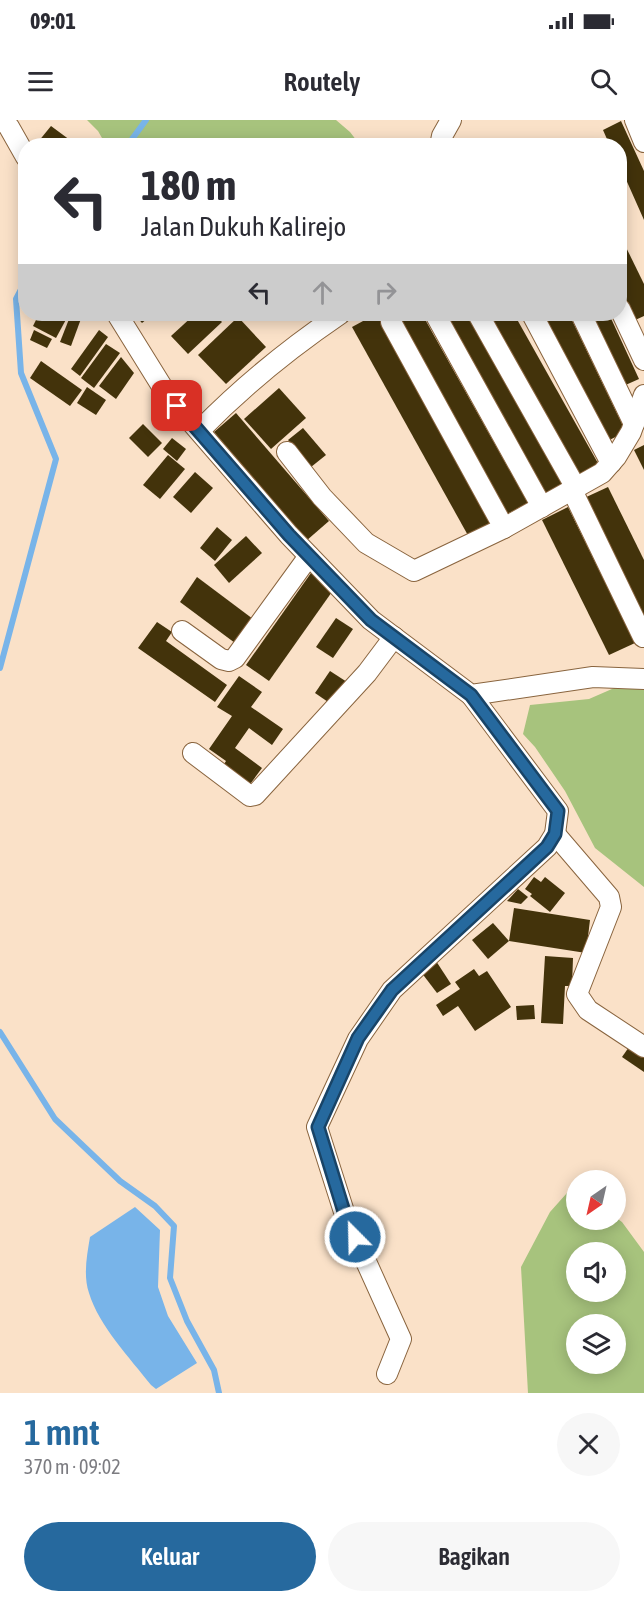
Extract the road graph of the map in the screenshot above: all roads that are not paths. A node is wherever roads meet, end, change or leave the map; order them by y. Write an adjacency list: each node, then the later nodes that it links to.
1 (3, 120): 6 (street)
2 (451, 120): 4 (street)
3 (635, 120): 5 (street)
4 (442, 138)
5 (644, 142)
6 (18, 143)
7 (121, 321): 18 (street)
8 (330, 321): 18 (street)
9 (439, 321): 22 (street)
10 (482, 321): 21 (street)
11 (536, 321): 20 (street)
12 (584, 321): 17 (street)
13 (626, 321): 15 (street)
14 (391, 322): 23 (street)
15 (644, 360)
16 (644, 395): 17 (street)
17 (634, 424): 20 (street)
18 (200, 430): 24 (street)
19 (287, 452): 23 (street)
20 (611, 463): 21 (street)
21 (574, 489): 22 (street); 27 (street)
22 (542, 507): 23 (street)
23 (504, 528)
24 (309, 556): 25 (street); 26 (street)
25 (182, 631)
26 (394, 637): 29 (street); 30 (street)
27 (643, 637)
28 (644, 679): 29 (street)
29 (471, 695): 31 (street)
30 (193, 753)
31 (555, 834): 32 (street); 33 (street)
32 (644, 1047)
33 (387, 1374)

